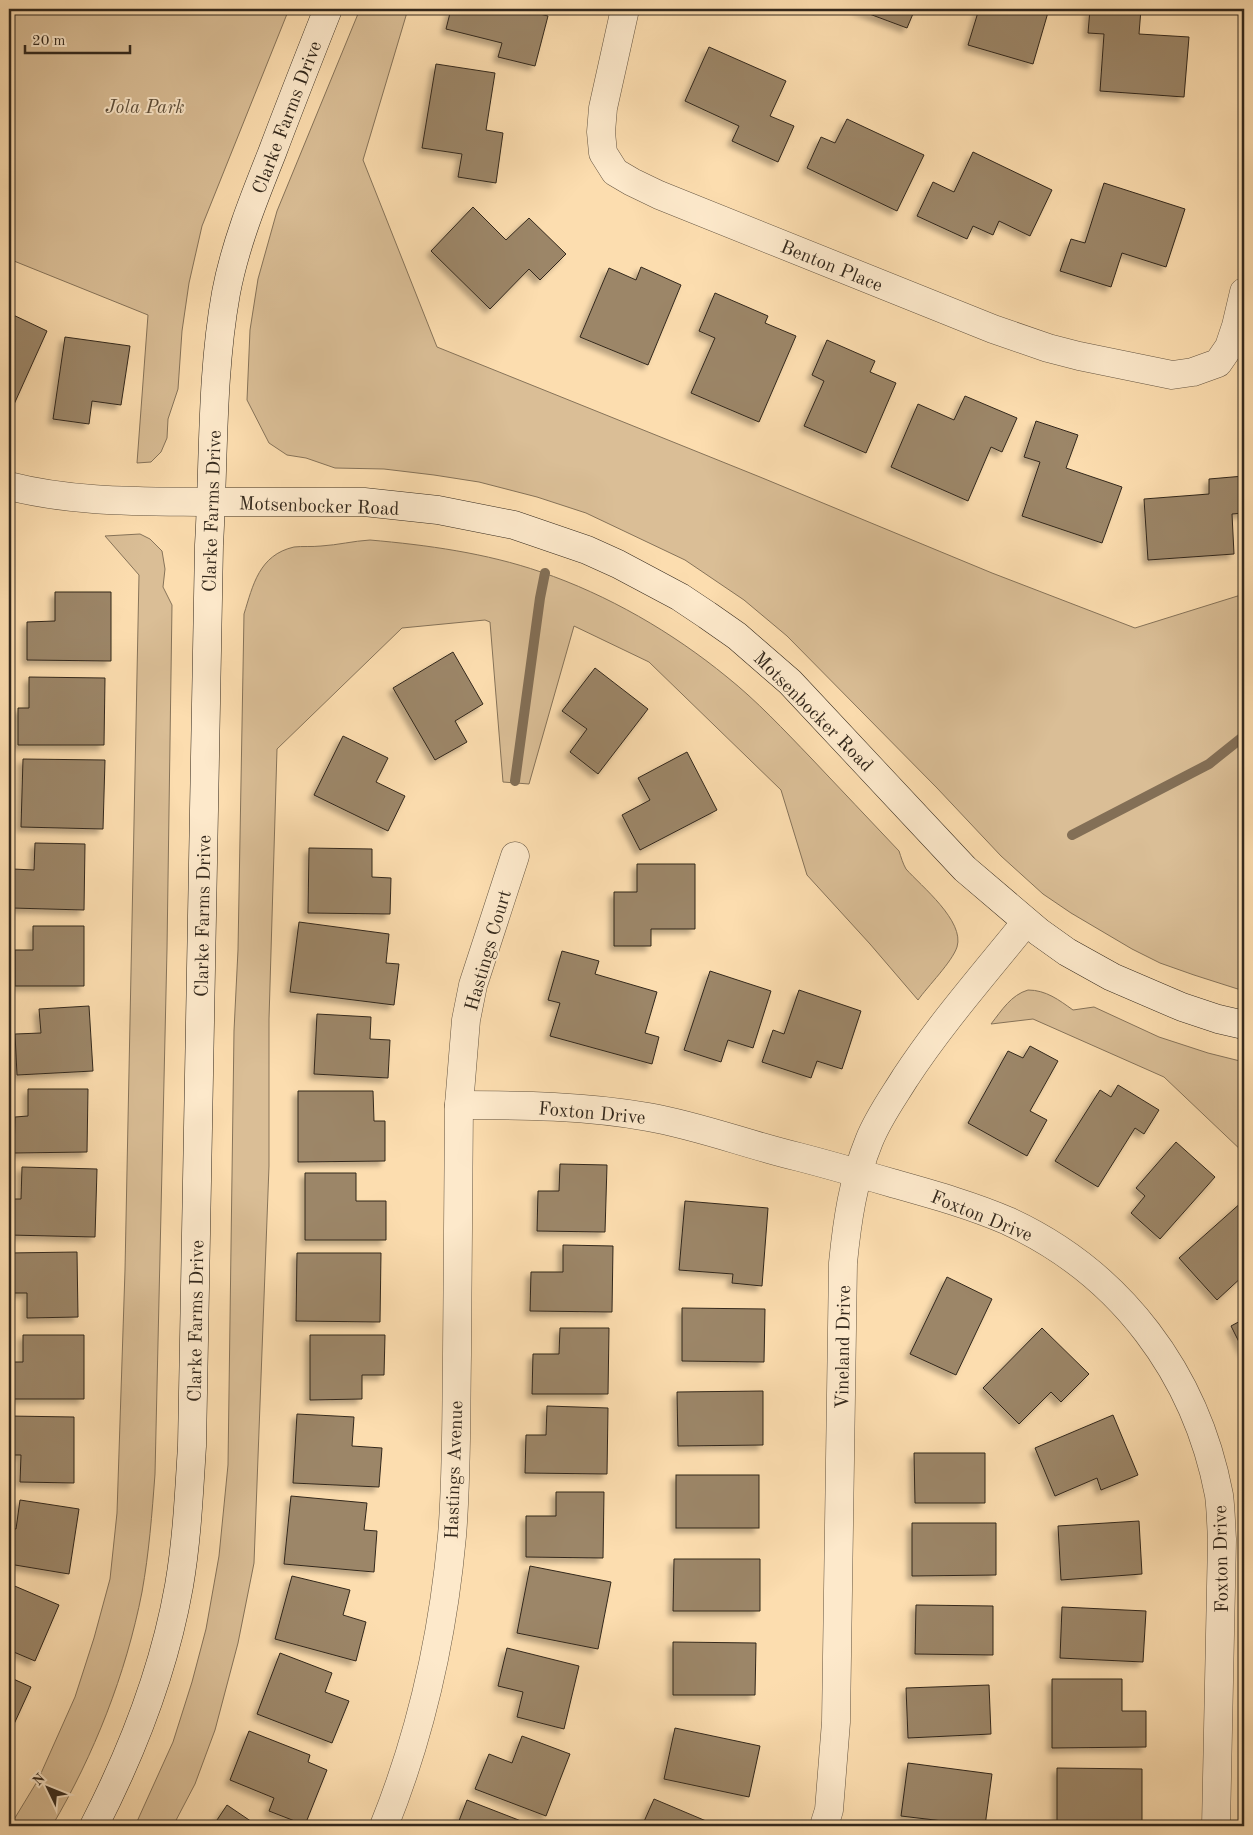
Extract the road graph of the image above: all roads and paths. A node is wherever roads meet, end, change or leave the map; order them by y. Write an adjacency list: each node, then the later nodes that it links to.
1 (328, 9): 5 (street, Clarke Farms Drive)
2 (625, 9): 3 (street, Benton Place)
3 (1244, 292)
4 (9, 486): 5 (street, Motsenbocker Road)
5 (211, 502): 7 (street, Motsenbocker Road); 11 (street, Clarke Farms Drive)
6 (515, 856): 9 (street, Hastings Court)
7 (1026, 922): 8 (street, Motsenbocker Road); 10 (street, Vineland Drive)
8 (1244, 1025)
9 (459, 1105): 10 (street, Foxton Drive); 12 (street, Hastings Avenue)
10 (858, 1173): 13 (street, Vineland Drive); 14 (street, Foxton Drive)
11 (94, 1826)
12 (384, 1826)
13 (824, 1826)
14 (1216, 1826)

